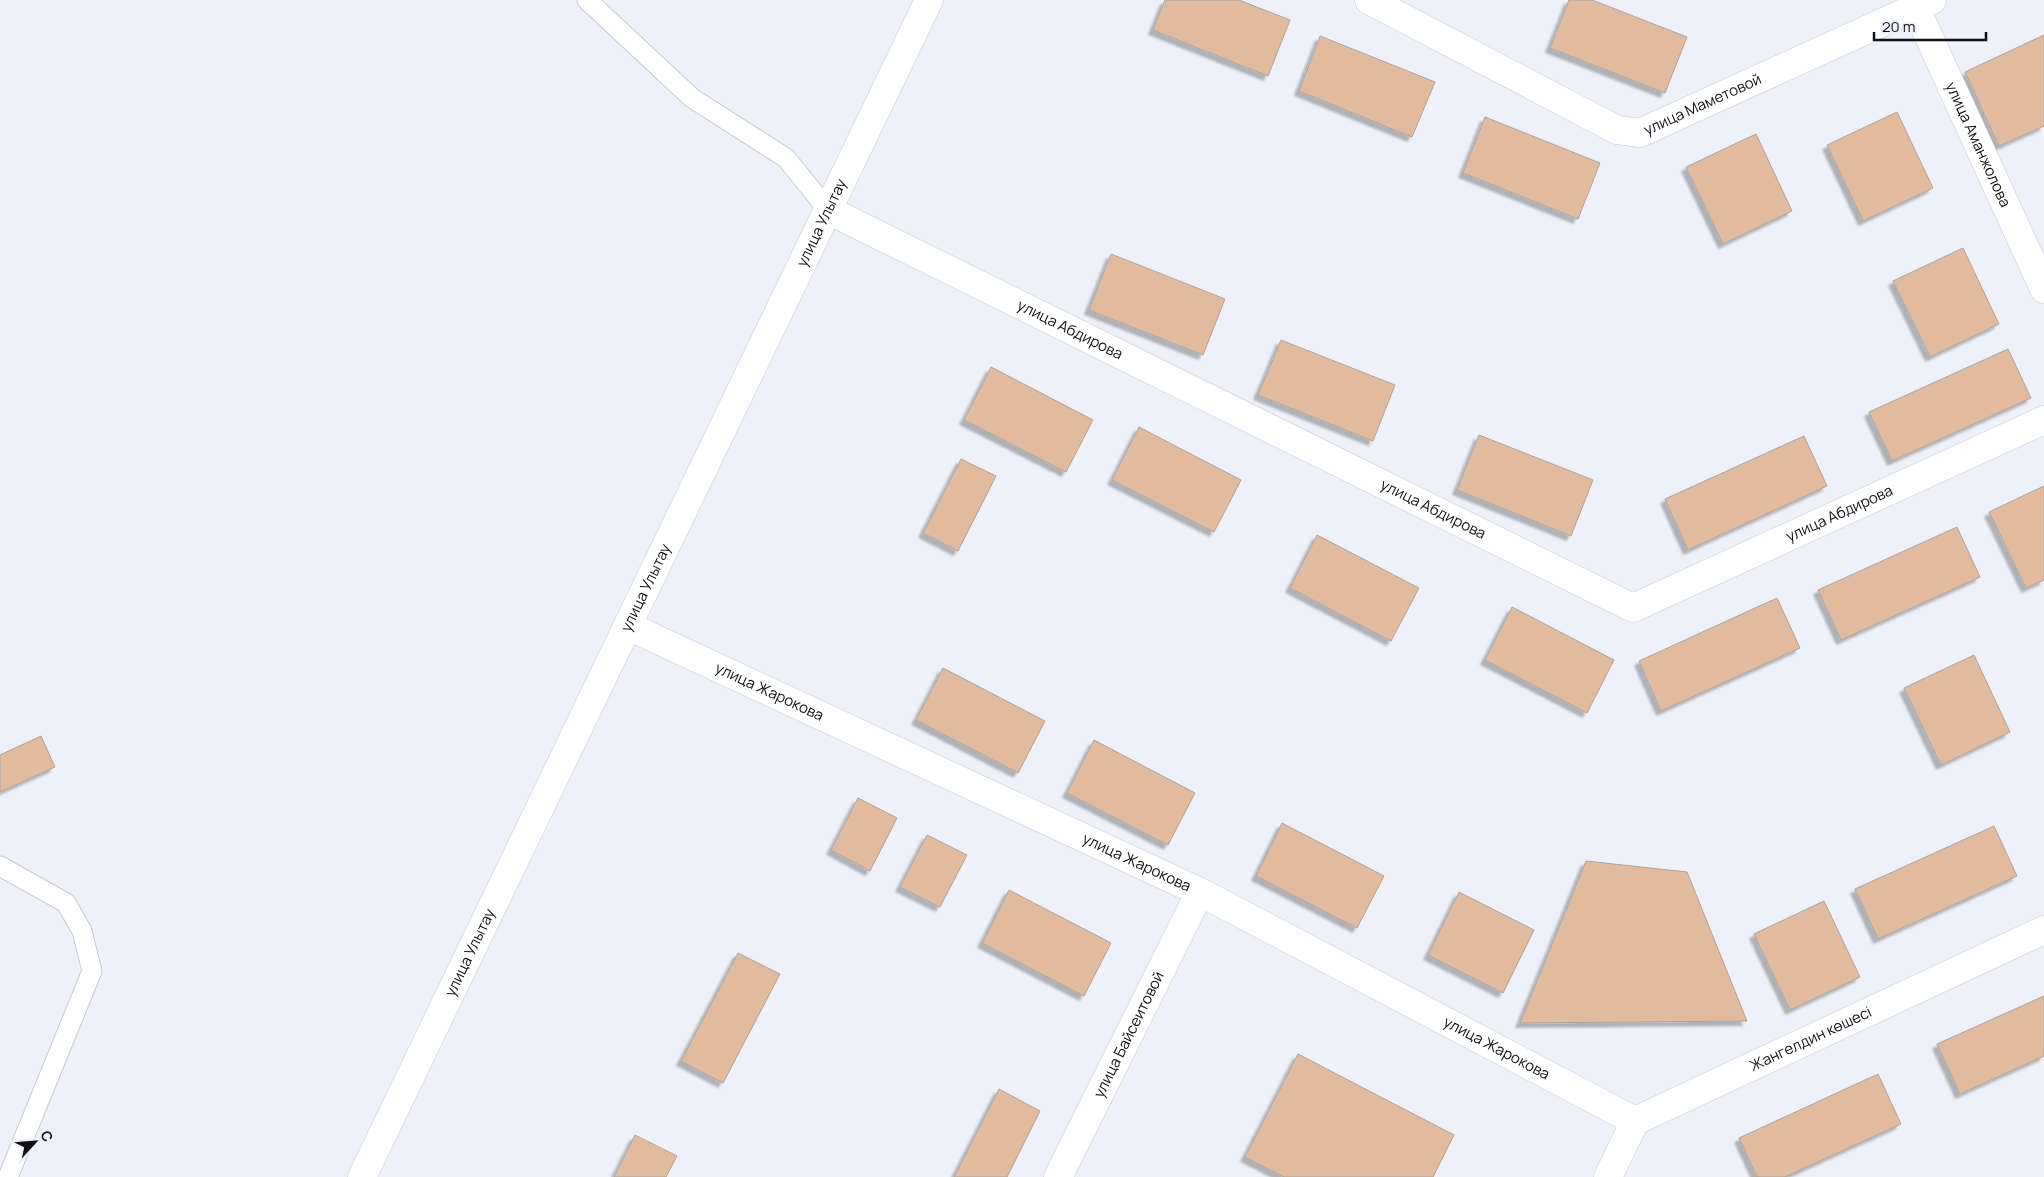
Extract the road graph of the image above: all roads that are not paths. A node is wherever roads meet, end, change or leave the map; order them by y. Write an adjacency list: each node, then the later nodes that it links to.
1 (587, 0): 5 (lane)
2 (929, 0): 5 (street, улица Улытау)
3 (1369, 0): 4 (street, улица Маметовой)
4 (1920, 2): 6 (street, улица Аманжолова)
5 (828, 210): 7 (street, улица Абдирова); 8 (street, улица Улытау)
6 (2044, 289)
7 (2044, 420)
8 (628, 626): 10 (street, улица Жарокова); 14 (street, улица Улытау)
9 (0, 866): 13 (lane)
10 (1200, 892): 12 (street, улица Жарокова); 15 (street, улица Байсеитовой)
11 (2044, 930): 12 (street, Жангелдин көшесі)
12 (1635, 1121): 16 (street)
13 (8, 1177)
14 (362, 1177)
15 (1058, 1177)
16 (1608, 1177)

